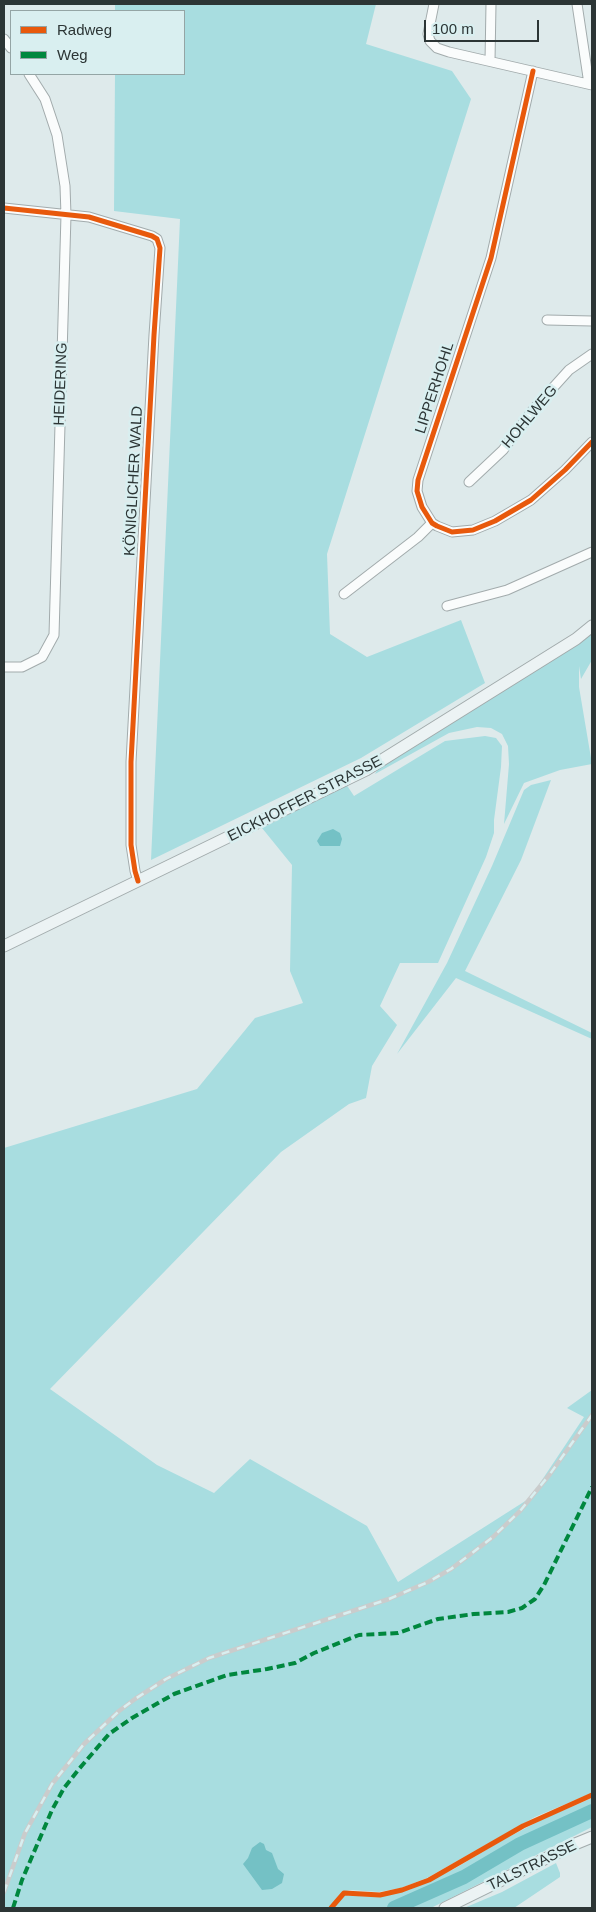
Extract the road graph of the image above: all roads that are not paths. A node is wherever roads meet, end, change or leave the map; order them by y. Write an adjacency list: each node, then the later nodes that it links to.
1 (434, 4): 4 (street)
2 (491, 4): 4 (street)
3 (577, 4): 7 (street)
4 (490, 61): 5 (street)
5 (533, 71): 7 (street); 15 (street, LIPPERHOHL)
6 (30, 75): 9 (street, HEIDERING)
7 (590, 84)
8 (4, 208): 9 (street, KÖNIGLICHER WALD)
9 (66, 215): 20 (street, HEIDERING); 21 (street, KÖNIGLICHER WALD)
10 (547, 320): 11 (street)
11 (592, 321)
12 (592, 354): 14 (street, HOHLWEG)
13 (592, 442): 15 (street)
14 (469, 482)
15 (432, 523): 17 (street)
16 (592, 552): 18 (street)
17 (344, 594)
18 (447, 606)
19 (592, 626): 21 (main road, EICKHOFFER STRASSE)
20 (4, 667)
21 (138, 881): 22 (main road, EICKHOFFER STRASSE)
22 (4, 946)
23 (592, 1837): 24 (main road, TALSTRASSE)
24 (444, 1908)

